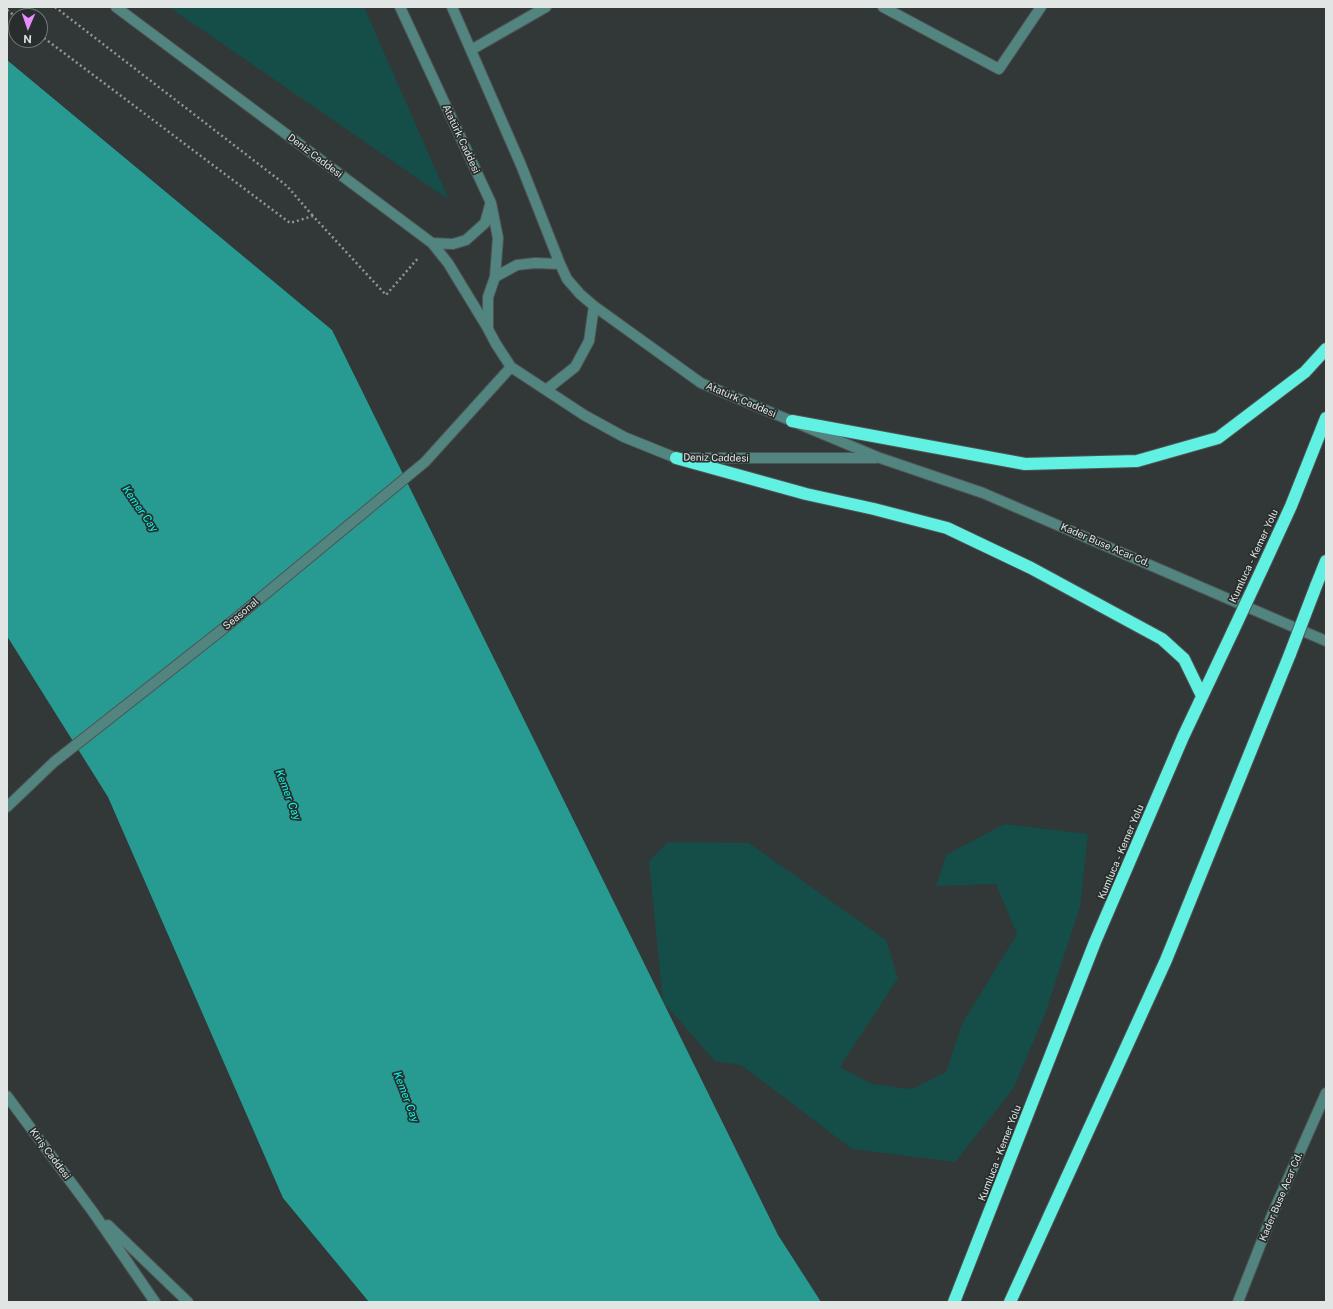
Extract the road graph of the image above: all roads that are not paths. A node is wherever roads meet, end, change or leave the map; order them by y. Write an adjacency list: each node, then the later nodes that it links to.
1 (116, 7): 9 (street, Deniz Caddesi)
2 (400, 7): 8 (street, Atatürk Caddesi)
3 (452, 7): 7 (street)
4 (546, 7): 7 (street)
5 (883, 7): 6 (street)
6 (1040, 7)
7 (471, 50): 10 (street)
8 (491, 203): 9 (street); 11 (street, Atatürk Caddesi)
9 (432, 243): 13 (street, Deniz Caddesi)
10 (560, 264): 11 (street); 12 (street)
11 (495, 277): 13 (street)
12 (594, 306): 16 (street); 18 (street, Atatürk Caddesi)
13 (488, 329): 15 (street)
14 (1326, 349): 18 (highway)
15 (511, 367): 16 (street); 24 (street, Seasonal)
16 (546, 390): 19 (street, Deniz Caddesi)
17 (1326, 418): 23 (highway, Kumluca - Kemer Yolu, bridge)
18 (792, 421): 20 (street, Atatürk Caddesi)
19 (676, 458): 20 (street, Deniz Caddesi); 23 (highway)
20 (880, 458): 22 (street, Kader Buse Acar Cd.)
21 (1326, 561): 28 (highway, bridge)
22 (1326, 642)
23 (1202, 696): 31 (highway, Kumluca - Kemer Yolu)
24 (7, 807)
25 (1326, 1093): 32 (street, Kader Buse Acar Cd.)
26 (7, 1096): 27 (street, Kiriş Caddesi)
27 (94, 1212): 29 (street, Kiriş Caddesi); 30 (street, Kiriş Caddesi)
28 (1013, 1296)
29 (154, 1302)
30 (188, 1302)
31 (954, 1302)
32 (1238, 1302)

